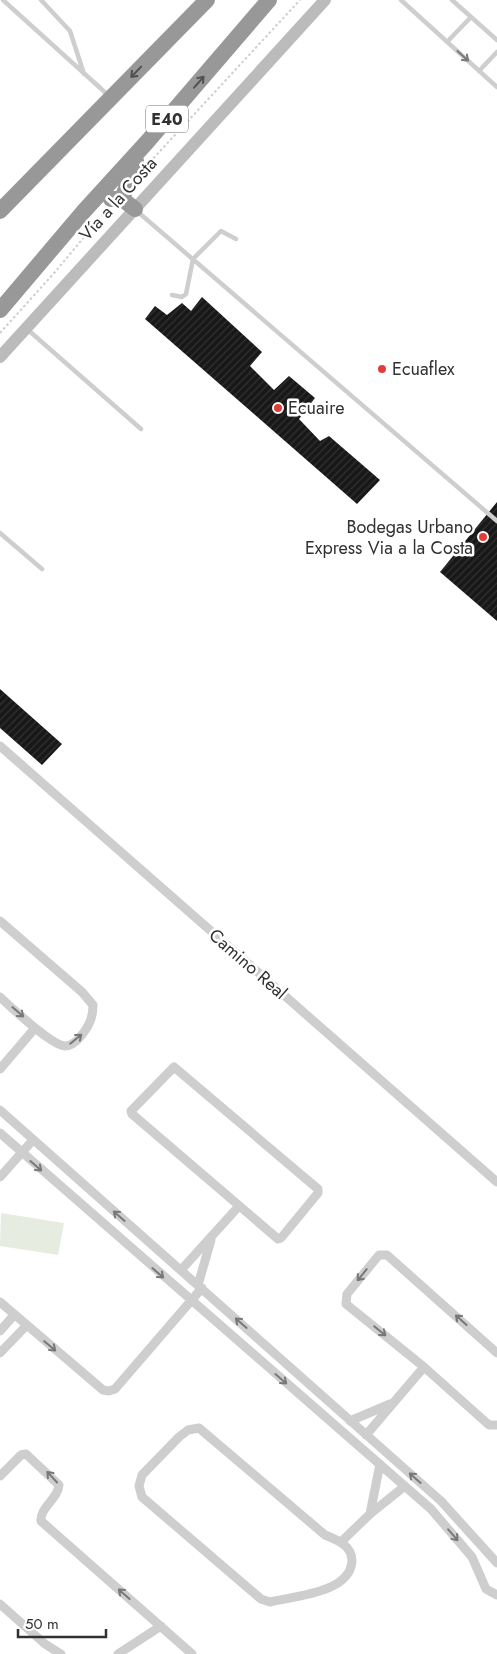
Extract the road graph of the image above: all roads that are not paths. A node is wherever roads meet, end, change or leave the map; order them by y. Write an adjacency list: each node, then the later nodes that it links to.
1 (3, 0): 13 (lane)
2 (41, 0): 13 (lane)
3 (207, 0): 15 (highway, one-way to 15)
4 (269, 0): 16 (highway, Vía a la Costa / E40, one-way to 4)
5 (325, 0): 19 (street, Vía a la Costa)
6 (400, 0): 10 (lane)
7 (452, 0): 8 (lane)
8 (471, 17): 9 (lane); 10 (lane)
9 (497, 40)
10 (447, 42): 12 (lane, one-way to 12)
11 (497, 52): 12 (lane)
12 (480, 71): 14 (lane)
13 (85, 75): 15 (lane)
14 (497, 87)
15 (111, 98): 17 (highway)
16 (147, 142): 18 (highway); 21 (highway, Vía a la Costa / E40)
17 (35, 175): 20 (highway); 22 (highway)
18 (122, 199): 19 (highway); 21 (highway)
19 (135, 209): 25 (lane); 29 (street, Vía a la Costa)
20 (0, 211)
21 (84, 211): 23 (highway, Vía a la Costa / E40)
22 (0, 224)
23 (62, 236): 27 (highway); 28 (highway, Vía a la Costa / E40)
24 (236, 239): 25 (lane)
25 (193, 259): 26 (lane); 32 (lane)
26 (172, 294)
27 (0, 297)
28 (0, 310)
29 (26, 328): 30 (street, Vía a la Costa); 31 (lane)
30 (0, 357)
31 (142, 429)
32 (497, 521)
33 (0, 533): 34 (lane)
34 (42, 569)
35 (0, 746): 46 (street, Camino Real)
36 (0, 921): 38 (street, one-way to 36)
37 (0, 997): 38 (street, one-way to 38)
38 (35, 1028): 39 (street)
39 (2, 1067): 40 (street)
40 (0, 1075)
41 (0, 1110): 43 (street)
42 (0, 1133): 44 (street)
43 (33, 1140): 44 (street); 49 (street, one-way to 43)
44 (22, 1153): 45 (street); 51 (street, one-way to 51)
45 (0, 1177)
46 (497, 1182)
47 (239, 1206): 47 (street); 48 (street)
48 (212, 1236): 49 (street); 50 (street)
49 (181, 1270): 50 (street)
50 (200, 1287): 51 (street); 60 (street, one-way to 50)
51 (190, 1301): 54 (street, one-way to 51); 63 (street, one-way to 63)
52 (0, 1302): 53 (street)
53 (14, 1315): 54 (street); 55 (street)
54 (26, 1326): 56 (street)
55 (0, 1331)
56 (0, 1353)
57 (497, 1353): 58 (street, one-way to 58)
58 (424, 1367): 59 (street); 61 (street)
59 (393, 1403): 60 (street); 62 (street)
60 (350, 1421): 62 (street)
61 (497, 1425)
62 (366, 1435): 66 (street, one-way to 62)
63 (380, 1464): 65 (street); 68 (street)
64 (0, 1476): 73 (street, one-way to 64)
65 (405, 1486): 67 (street); 68 (street)
66 (441, 1501): 67 (street); 70 (street)
67 (431, 1510): 71 (street, one-way to 71)
68 (370, 1514): 69 (street)
69 (341, 1542): 69 (street)
70 (497, 1563)
71 (497, 1595)
72 (0, 1604): 74 (street)
73 (161, 1626): 75 (street); 76 (street)
74 (61, 1654)
75 (118, 1654)
76 (192, 1654)

